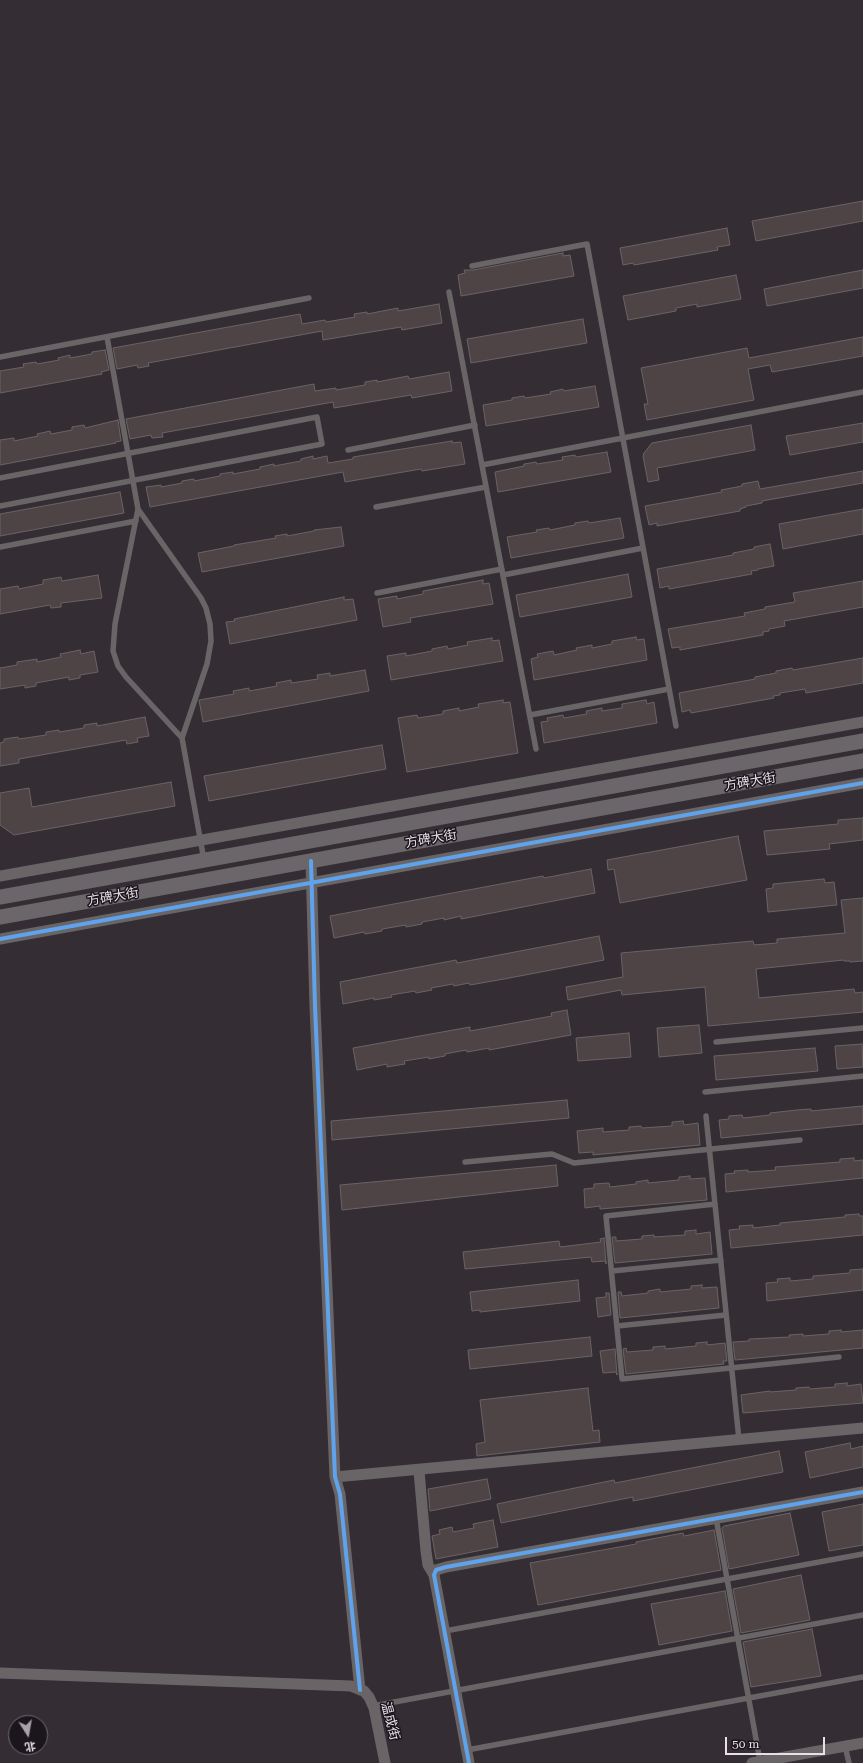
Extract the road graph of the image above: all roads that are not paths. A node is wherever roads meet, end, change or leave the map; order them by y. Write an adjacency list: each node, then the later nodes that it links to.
1 (472, 266): 8 (lane)
2 (449, 292): 7 (lane)
3 (309, 298): 4 (lane)
4 (107, 337): 5 (lane); 10 (lane)
5 (0, 357)
6 (863, 392): 8 (lane)
7 (475, 425): 9 (lane); 11 (lane)
8 (623, 438): 11 (lane); 20 (lane)
9 (348, 450)
10 (128, 453): 12 (lane); 13 (lane); 13 (lane)
11 (482, 465): 14 (lane)
12 (0, 478)
13 (133, 481): 15 (lane); 17 (lane)
14 (486, 487): 16 (lane); 21 (lane)
15 (0, 506)
16 (376, 507)
17 (138, 509): 18 (lane); 27 (lane)
18 (136, 520): 19 (lane); 27 (lane)
19 (0, 547)
20 (643, 548): 21 (lane); 23 (lane)
21 (503, 572): 22 (lane); 24 (lane)
22 (377, 593)
23 (669, 689): 24 (lane); 26 (lane)
24 (530, 715): 29 (lane)
25 (863, 722): 32 (street)
26 (676, 726)
27 (182, 738): 32 (lane)
28 (863, 741): 33 (main road, 方碑大街)
29 (536, 749)
30 (863, 761): 34 (main road, 方碑大街)
31 (863, 783): 36 (street)
32 (200, 840): 33 (lane); 35 (street)
33 (204, 860): 37 (main road, 方碑大街)
34 (311, 861): 36 (street); 38 (main road, 方碑大街)
35 (0, 876)
36 (312, 883): 39 (street); 58 (street)
37 (0, 897)
38 (0, 917)
39 (0, 939)
40 (863, 1028): 41 (lane)
41 (716, 1042)
42 (863, 1076): 43 (lane)
43 (705, 1092)
44 (706, 1116): 46 (lane)
45 (800, 1140): 46 (lane)
46 (710, 1150): 47 (lane); 48 (lane)
47 (465, 1162)
48 (715, 1204): 49 (lane); 50 (lane)
49 (721, 1260): 50 (lane); 51 (lane)
50 (612, 1271): 52 (lane)
51 (726, 1315): 52 (lane); 54 (lane)
52 (617, 1326): 54 (lane)
53 (839, 1357): 54 (lane)
54 (732, 1368): 56 (lane)
55 (863, 1428): 56 (street)
56 (739, 1440): 57 (street)
57 (419, 1470): 58 (street); 62 (street)
58 (335, 1477): 69 (street)
59 (863, 1492): 60 (street)
60 (716, 1518): 62 (street); 63 (lane)
61 (863, 1554): 63 (lane)
62 (434, 1575): 65 (street)
63 (727, 1579): 65 (lane); 66 (lane)
64 (863, 1615): 66 (lane)
65 (445, 1631): 70 (street)
66 (738, 1638): 70 (lane); 71 (lane)
67 (0, 1673): 69 (street)
68 (863, 1677): 71 (lane)
69 (360, 1690): 72 (street, 温成街)
70 (456, 1690): 72 (lane); 75 (street)
71 (749, 1698): 75 (lane); 76 (lane)
72 (373, 1706): 77 (street, 温成街)
73 (863, 1743): 74 (street)
74 (845, 1746): 76 (street); 79 (lane)
75 (467, 1750): 78 (street)
76 (756, 1762)
77 (385, 1763)
78 (469, 1763)
79 (849, 1763)

